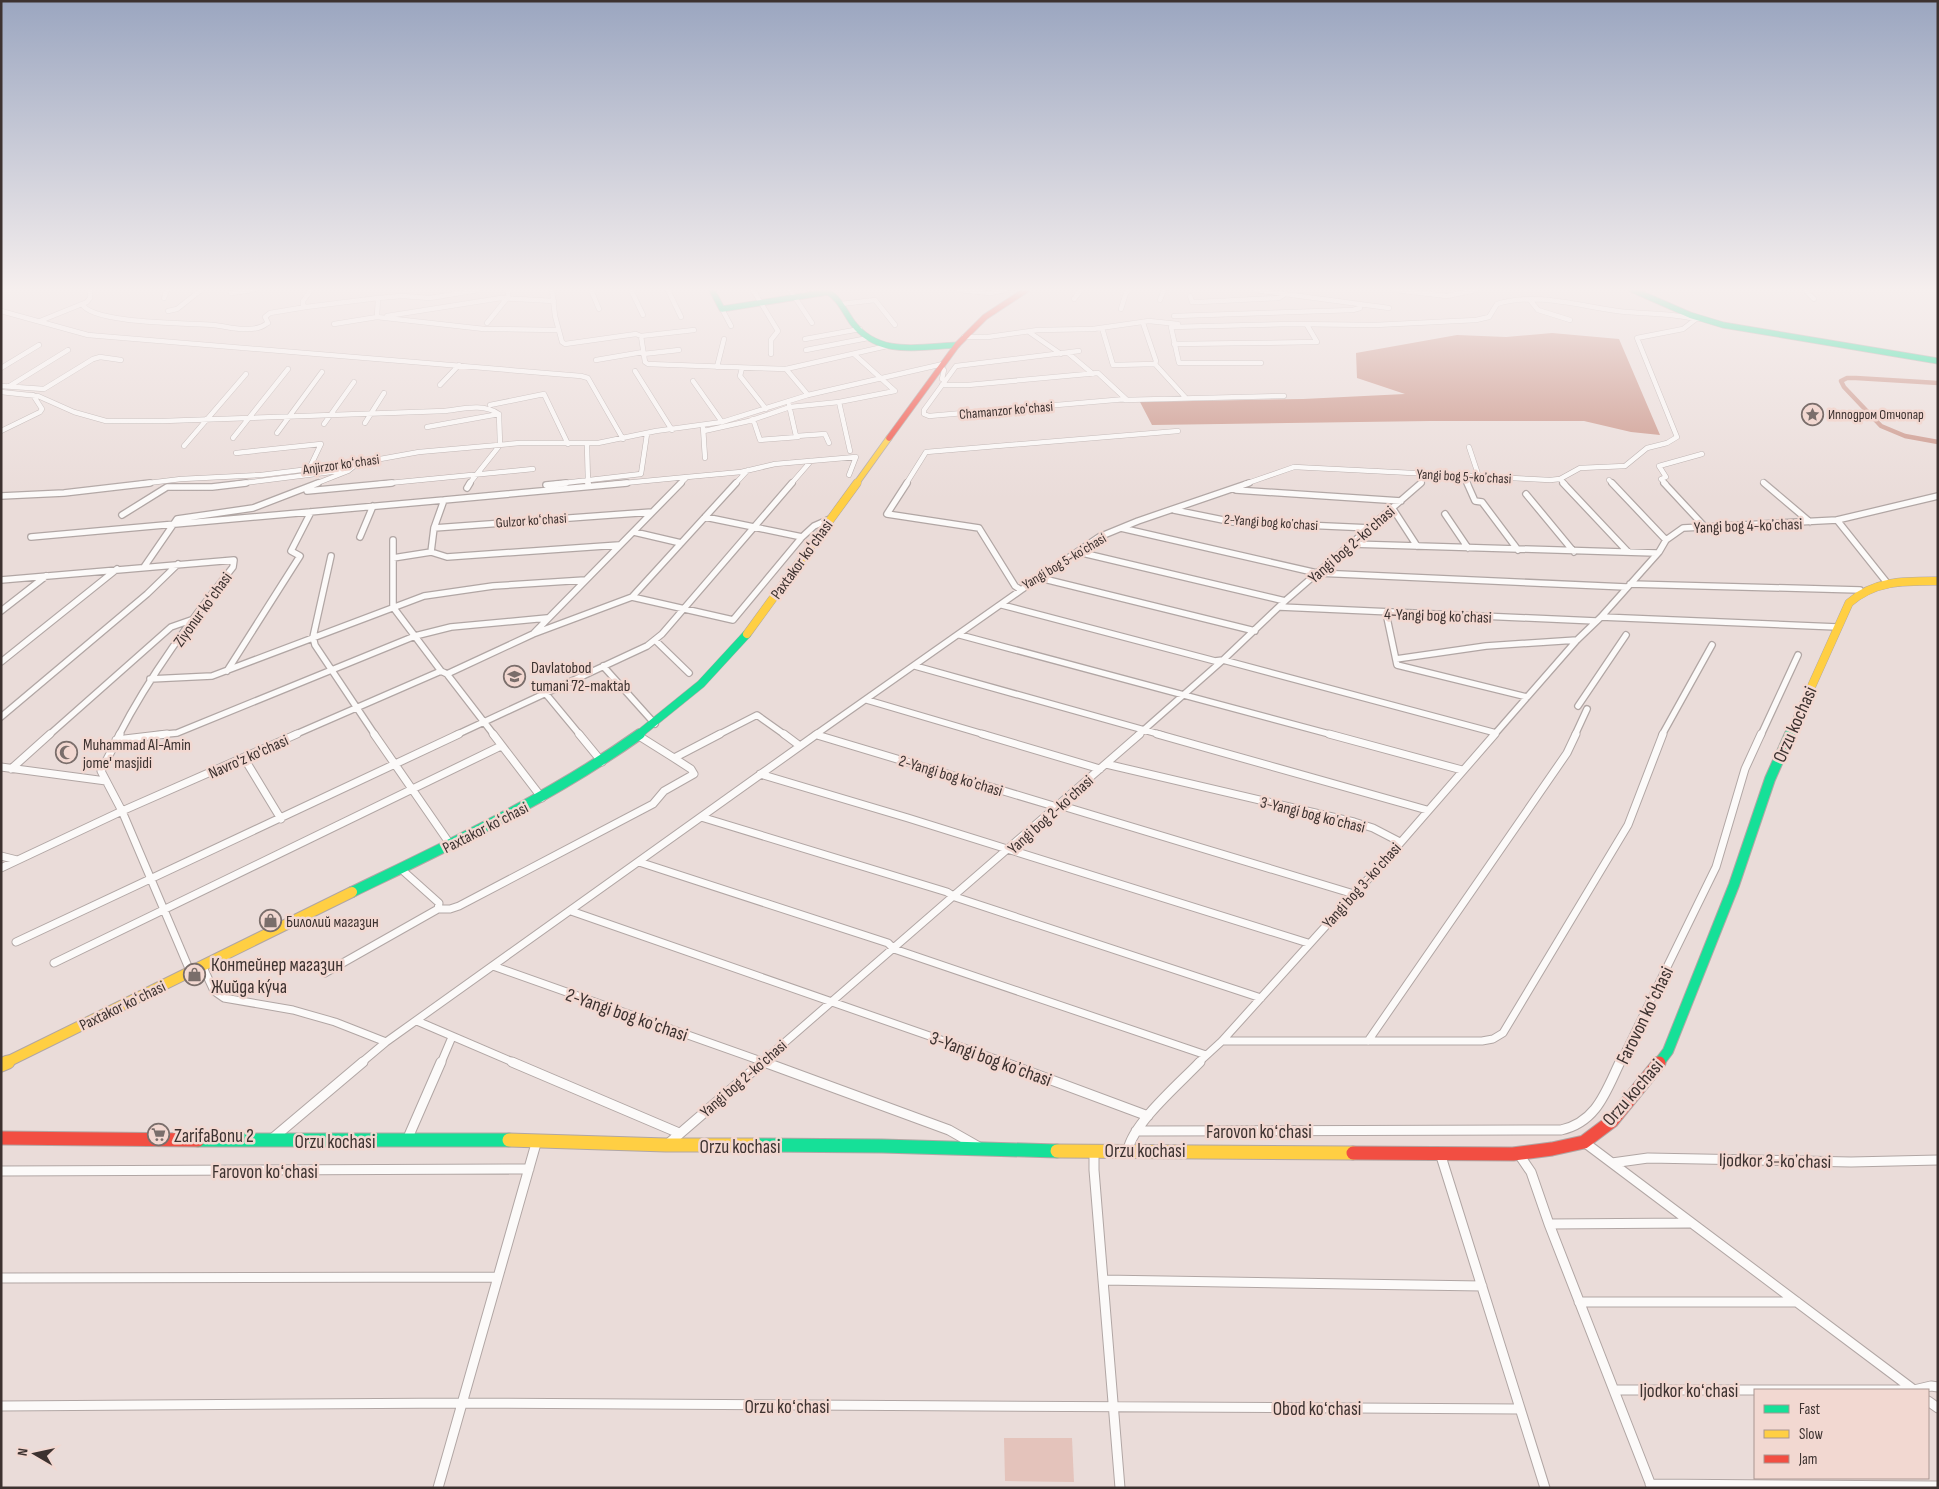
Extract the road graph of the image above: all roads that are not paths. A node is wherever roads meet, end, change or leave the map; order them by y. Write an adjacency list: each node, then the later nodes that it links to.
1 (15, 359): 25 (street)
2 (53, 359): 39 (street)
3 (92, 359): 39 (street)
4 (118, 359): 18 (street)
5 (388, 359): 22 (street)
6 (599, 359): 19 (street)
7 (644, 359): 23 (street)
8 (719, 359): 23 (street)
9 (829, 359): 28 (street)
10 (860, 359): 33 (street)
11 (947, 359): 24 (main road, Paxtakor koʻchasi)
12 (1013, 359): 36 (street, Chamanzor koʻchasi)
13 (1076, 359): 32 (street)
14 (1111, 359): 21 (street)
15 (1155, 359): 21 (street)
16 (1176, 359): 20 (street)
17 (1645, 359): 94 (street)
18 (122, 360)
19 (596, 360)
20 (1261, 363)
21 (1155, 364): 45 (street)
22 (459, 365): 37 (street); 71 (street)
23 (717, 366): 26 (street)
24 (942, 366): 33 (street, Anjirzor koʻchasi); 36 (street); 115 (main road, Paxtakor koʻchasi)
25 (1, 368)
26 (742, 368): 28 (street); 51 (street)
27 (288, 369): 56 (street)
28 (786, 369): 43 (street)
29 (635, 371): 64 (street)
30 (322, 372): 55 (street)
31 (246, 374): 57 (street)
32 (1094, 374): 36 (street, Chamanzor koʻchasi); 46 (street)
33 (881, 378): 43 (street, Anjirzor koʻchasi); 48 (street)
34 (693, 381): 59 (street)
35 (354, 382): 54 (street)
36 (944, 382): 46 (street, Chamanzor koʻchasi)
37 (440, 385)
38 (1, 386): 39 (street)
39 (8, 387)
40 (1, 392): 42 (street)
41 (384, 394): 52 (street)
42 (33, 395): 57 (street); 65 (street)
43 (808, 395): 47 (street, Anjirzor koʻchasi)
44 (1284, 396): 45 (street, Chamanzor koʻchasi)
45 (1185, 397): 46 (street, Chamanzor koʻchasi)
46 (1125, 400)
47 (787, 401): 50 (street); 51 (street, Anjirzor koʻchasi)
48 (839, 402): 50 (street); 78 (street)
49 (490, 405): 74 (street)
50 (790, 407): 58 (street); 69 (street)
51 (766, 409): 59 (street, Anjirzor koʻchasi)
52 (372, 413): 53 (street); 54 (street); 60 (street)
53 (499, 414): 62 (street); 73 (street)
54 (330, 415): 55 (street); 61 (street)
55 (290, 416): 56 (street); 67 (street)
56 (249, 418): 57 (street); 70 (street)
57 (208, 419): 76 (street)
58 (754, 419): 63 (street); 69 (street)
59 (722, 422): 63 (street, Anjirzor koʻchasi)
60 (364, 423)
61 (324, 424)
62 (427, 426)
63 (703, 428): 64 (street, Anjirzor koʻchasi); 81 (street)
64 (672, 430): 68 (street, Anjirzor koʻchasi)
65 (1, 431)
66 (1178, 431): 154 (street, Yangi bog 5-koʼchasi)
67 (277, 433)
68 (647, 434): 71 (street, Anjirzor koʻchasi); 97 (street)
69 (798, 437): 72 (street)
70 (233, 438)
71 (623, 439): 75 (street, Anjirzor koʻchasi)
72 (829, 443)
73 (500, 444): 74 (street, Anjirzor koʻchasi); 83 (street, Anjirzor koʻchasi); 88 (street)
74 (568, 444): 75 (street, Anjirzor koʻchasi)
75 (587, 444): 97 (street)
76 (184, 446)
77 (1469, 447): 92 (street)
78 (850, 451)
79 (236, 454): 84 (street)
80 (1702, 454): 119 (street)
81 (704, 458)
82 (811, 461): 87 (street); 89 (street); 121 (street)
83 (358, 463): 84 (street, Anjirzor koʻchasi); 86 (street)
84 (310, 469): 103 (street, Anjirzor koʻchasi)
85 (533, 469): 88 (street)
86 (350, 470): 113 (street); 118 (street)
87 (748, 470): 93 (street); 114 (street)
88 (475, 475): 99 (street); 101 (street)
89 (849, 475)
90 (1426, 475): 91 (street, Yangi bog 5-koʼchasi); 100 (street, Yangi bog 5-koʼchasi); 106 (street, Yangi bog 2-koʼchasi)
91 (1464, 476): 92 (street, Yangi bog 5-koʼchasi); 135 (street)
92 (1479, 477): 94 (street, Yangi bog 5-koʼchasi)
93 (687, 478): 97 (street); 111 (street)
94 (1560, 479): 139 (street)
95 (1609, 480): 129 (street)
96 (1763, 482): 117 (street)
97 (588, 483): 98 (street); 105 (street)
98 (546, 485)
99 (467, 488)
100 (1232, 489): 106 (street, 2-Yangi bog koʼchasi); 108 (street, Yangi bog 5-koʼchasi)
101 (307, 492)
102 (1526, 494): 138 (street)
103 (1, 496)
104 (1938, 496): 116 (street, Yangi bog 4-koʼchasi)
105 (444, 500): 107 (street); 120 (street)
106 (1401, 501): 109 (street, Yangi bog 2-koʼchasi)
107 (373, 506): 110 (street); 126 (street)
108 (1172, 509): 122 (street, Yangi bog 5-koʼchasi); 123 (street, 2-Yangi bog koʼchasi)
109 (1392, 509): 123 (street, Yangi bog 2-koʼchasi); 133 (street)
110 (311, 512): 118 (street); 183 (street)
111 (652, 512): 120 (street, Gulzor koʻchasi); 124 (street)
112 (1445, 514): 134 (street)
113 (122, 515)
114 (706, 517): 121 (street); 130 (street)
115 (830, 519): 127 (street); 196 (main road, Paxtakor koʻchasi)
116 (1837, 520): 117 (street, Yangi bog 4-koʼchasi); 152 (street)
117 (1810, 522): 119 (street, Yangi bog 4-koʼchasi)
118 (172, 525): 125 (street); 144 (street)
119 (1704, 526): 129 (street, Yangi bog 4-koʼchasi)
120 (434, 528): 136 (street)
121 (754, 528): 127 (street); 160 (street)
122 (1121, 528): 137 (street, Yangi bog 5-koʼchasi); 146 (street)
123 (1371, 528): 131 (street, Yangi bog 2-koʼchasi)
124 (634, 532): 130 (street); 132 (street)
125 (30, 537)
126 (360, 537)
127 (802, 537): 160 (street)
128 (394, 540): 142 (street)
129 (1666, 540): 140 (street, Yangi bog 4-koʼchasi)
130 (681, 543): 156 (street)
131 (1351, 544): 133 (street); 146 (street, Yangi bog 2-koʼchasi)
132 (620, 545): 136 (street, Gulzor koʻchasi); 150 (street)
133 (1416, 546): 134 (street)
134 (1468, 548): 135 (street)
135 (1518, 550): 138 (street)
136 (431, 552): 142 (street, Gulzor koʻchasi)
137 (1078, 552): 148 (street, Yangi bog 5-koʼchasi); 157 (street)
138 (1574, 552): 139 (street)
139 (1628, 552): 140 (street)
140 (1656, 554): 153 (street, Yangi bog 4-koʼchasi)
141 (331, 556): 172 (street)
142 (393, 558): 159 (street)
143 (178, 564): 144 (street, Ziyonur koʻchasi); 165 (street, Ziyonur koʻchasi); 194 (street)
144 (144, 567): 145 (street, Ziyonur koʻchasi)
145 (117, 569): 147 (street, Ziyonur koʻchasi); 179 (street)
146 (1317, 573): 153 (street); 157 (street, Yangi bog 2-koʼchasi)
147 (46, 576): 149 (street, Ziyonur koʻchasi); 161 (street)
148 (1040, 578): 154 (street, Yangi bog 5-koʼchasi); 167 (street)
149 (1, 580)
150 (585, 580): 159 (street); 163 (street)
151 (1938, 581): 152 (main road)
152 (1888, 584): 155 (main road)
153 (1628, 585): 155 (street); 164 (street, Yangi bog 4-koʼchasi)
154 (1021, 590): 158 (street)
155 (1860, 590): 166 (main road, Orzu kochasi)
156 (632, 597): 160 (street); 168 (street, Navro'z ko'chasi)
157 (1282, 604): 162 (street, 4-Yangi bog koʼchasi); 167 (street, Yangi bog 2-koʼchasi)
158 (1002, 605): 169 (street); 178 (street)
159 (393, 607): 171 (street); 172 (street)
160 (684, 609): 173 (street)
161 (1, 611)
162 (1386, 612): 164 (street, 4-Yangi bog koʼchasi); 177 (street)
163 (548, 618): 168 (street); 171 (street)
164 (1599, 619): 166 (street, 4-Yangi bog koʼchasi); 174 (street, Yangi bog 3-koʼchasi)
165 (191, 620): 186 (street, Ziyonur koʻchasi); 210 (street)
166 (1837, 627): 260 (main road, Orzu kochasi)
167 (1255, 631): 178 (street, Yangi bog 2-koʼchasi)
168 (533, 634): 184 (street, Navro'z ko'chasi)
169 (960, 635): 181 (street); 188 (street)
170 (1626, 635): 191 (street)
171 (415, 636): 182 (street); 184 (street)
172 (313, 637): 182 (street); 183 (street)
173 (655, 640): 180 (street); 185 (street)
174 (1577, 640): 177 (street); 189 (street, Yangi bog 3-koʼchasi)
175 (1712, 645): 248 (street)
176 (1798, 655): 254 (street, Farovon koʻchasi)
177 (1396, 659): 189 (street)
178 (1222, 660): 188 (street, Yangi bog 2-koʼchasi); 198 (street)
179 (1, 662)
180 (603, 666): 187 (street); 196 (street)
181 (915, 666): 190 (street); 197 (street)
182 (330, 669): 192 (street); 201 (street)
183 (226, 671): 186 (street)
184 (444, 672): 192 (street, Navro'z ko'chasi); 195 (street)
185 (689, 673)
186 (150, 679): 201 (street, Ziyonur koʻchasi)
187 (546, 694): 195 (street); 206 (street)
188 (1185, 695): 197 (street, Yangi bog 2-koʼchasi); 211 (street)
189 (1527, 697): 198 (street, Yangi bog 3-koʼchasi)
190 (867, 700): 199 (street); 208 (street)
191 (1578, 706)
192 (356, 708): 204 (street, Navro'z ko'chasi); 207 (street)
193 (1587, 709): 248 (street)
194 (1, 717)
195 (484, 723): 202 (street); 207 (street)
196 (655, 724): 200 (main road, Paxtakor koʻchasi)
197 (1144, 731): 208 (street, Yangi bog 2-koʼchasi); 217 (street, 3-Yangi bog koʼchasi)
198 (1496, 732): 211 (street, Yangi bog 3-koʼchasi)
199 (817, 735): 203 (street); 216 (street, 2-Yangi bog koʼchasi)
200 (639, 736): 205 (street); 206 (main road, Paxtakor koʻchasi)
201 (116, 740): 213 (street, Ziyonur koʻchasi)
202 (502, 746): 214 (street); 215 (street)
203 (800, 746): 205 (street); 212 (street)
204 (244, 758): 218 (street, Navro'z ko'chasi); 220 (street)
205 (674, 758): 232 (street)
206 (602, 762): 215 (main road, Paxtakor koʻchasi)
207 (394, 764): 214 (street); 220 (street)
208 (1103, 766): 216 (street, Yangi bog 2-koʼchasi); 221 (street, 3-Yangi bog koʼchasi)
209 (1, 767): 210 (street)
210 (11, 769): 213 (street)
211 (1462, 770): 217 (street, Yangi bog 3-koʼchasi)
212 (760, 774): 219 (street); 223 (street)
213 (106, 781): 218 (street)
214 (413, 789): 222 (street); 233 (street)
215 (542, 798): 222 (main road, Paxtakor koʻchasi)
216 (1058, 806): 223 (street, Yangi bog 2-koʼchasi); 230 (street)
217 (1427, 810): 221 (street, Yangi bog 3-koʼchasi)
218 (122, 811): 225 (street, Navro'z ko'chasi); 229 (street)
219 (702, 817): 226 (street); 231 (street)
220 (281, 819): 229 (street)
221 (1400, 842): 230 (street, Yangi bog 3-koʼchasi)
222 (450, 844): 228 (main road, Paxtakor koʻchasi)
223 (1009, 850): 231 (street, Yangi bog 2-koʼchasi); 236 (street)
224 (1, 856): 225 (street)
225 (17, 860): 227 (street, Navro'z ko'chasi)
226 (639, 862): 234 (street); 237 (street)
227 (1, 868)
228 (401, 869): 232 (street); 239 (main road, Paxtakor koʻchasi)
229 (150, 879): 233 (street); 235 (street)
230 (1354, 894): 236 (street, Yangi bog 3-koʼchasi)
231 (954, 897): 237 (street, Yangi bog 2-koʼchasi); 243 (street)
232 (438, 909): 242 (street)
233 (163, 910): 238 (street); 241 (street)
234 (571, 912): 240 (street); 244 (street)
235 (16, 942)
236 (1308, 943): 243 (street, Yangi bog 3-koʼchasi)
237 (894, 949): 244 (street, Yangi bog 2-koʼchasi); 250 (street)
238 (54, 963)
239 (202, 965): 241 (main road, Paxtakor koʻchasi); 249 (street)
240 (493, 966): 245 (street); 251 (street, 2-Yangi bog koʼchasi)
241 (190, 971): 252 (main road, Paxtakor koʻchasi)
242 (325, 973)
243 (1261, 998): 247 (street, Yangi bog 3-koʼchasi)
244 (833, 1002): 251 (street, Yangi bog 2-koʼchasi); 253 (street, 3-Yangi bog koʼchasi)
245 (417, 1021): 246 (street); 249 (street)
246 (452, 1037): 255 (street); 259 (street)
247 (1222, 1041): 248 (street); 250 (street, Yangi bog 3-koʼchasi)
248 (1368, 1041)
249 (386, 1042): 257 (street)
250 (1206, 1055): 253 (street, Yangi bog 3-koʼchasi)
251 (762, 1061): 255 (street, Yangi bog 2-koʼchasi); 262 (street)
252 (1, 1065)
253 (1148, 1116): 254 (street, Yangi bog 3-koʼchasi)
254 (1136, 1131): 264 (street, Yangi bog 3-koʼchasi)
255 (679, 1133): 261 (street, Yangi bog 2-koʼchasi)
256 (1, 1138): 257 (main road, Orzu kochasi)
257 (270, 1140): 259 (main road, Orzu kochasi)
258 (537, 1140): 259 (main road, Orzu kochasi); 261 (main road, Orzu kochasi); 269 (street)
259 (406, 1141)
260 (1584, 1142): 266 (main road, Orzu kochasi); 268 (street)
261 (666, 1146): 262 (main road, Orzu kochasi)
262 (984, 1150): 263 (main road, Orzu kochasi)
263 (1094, 1150): 264 (main road, Orzu kochasi); 275 (street)
264 (1128, 1150): 265 (main road, Orzu kochasi)
265 (1440, 1153): 266 (main road, Orzu kochasi); 276 (street)
266 (1518, 1154): 272 (street, Ijodkor koʻchasi)
267 (1938, 1160): 268 (street, Ijodkor 3-koʼchasi)
268 (1612, 1162): 271 (street)
269 (528, 1169): 270 (street, Farovon koʻchasi); 273 (street)
270 (1, 1171)
271 (1691, 1223): 272 (street); 278 (street)
272 (1549, 1224): 277 (street, Ijodkor koʻchasi)
273 (497, 1277): 274 (street); 284 (street)
274 (1, 1278)
275 (1103, 1280): 276 (street); 286 (street)
276 (1482, 1286): 287 (street)
277 (1579, 1302): 278 (street); 282 (street, Ijodkor koʻchasi)
278 (1798, 1302): 280 (street)
279 (1938, 1387): 281 (street, Ijodkor koʻchasi)
280 (1913, 1389)
281 (1918, 1389)
282 (1614, 1390): 283 (street, Ijodkor koʻchasi); 288 (street, Ijodkor koʻchasi)
283 (1754, 1390)
284 (461, 1403): 285 (street); 286 (street, Orzu koʻchasi); 290 (street)
285 (1, 1406)
286 (1113, 1406): 287 (street, Obod koʻchasi); 291 (street)
287 (1520, 1409): 292 (street)
288 (1651, 1486): 289 (street, Ijodkor koʻchasi)
289 (1938, 1486)
290 (438, 1488)
291 (1120, 1488)
292 (1545, 1488)

